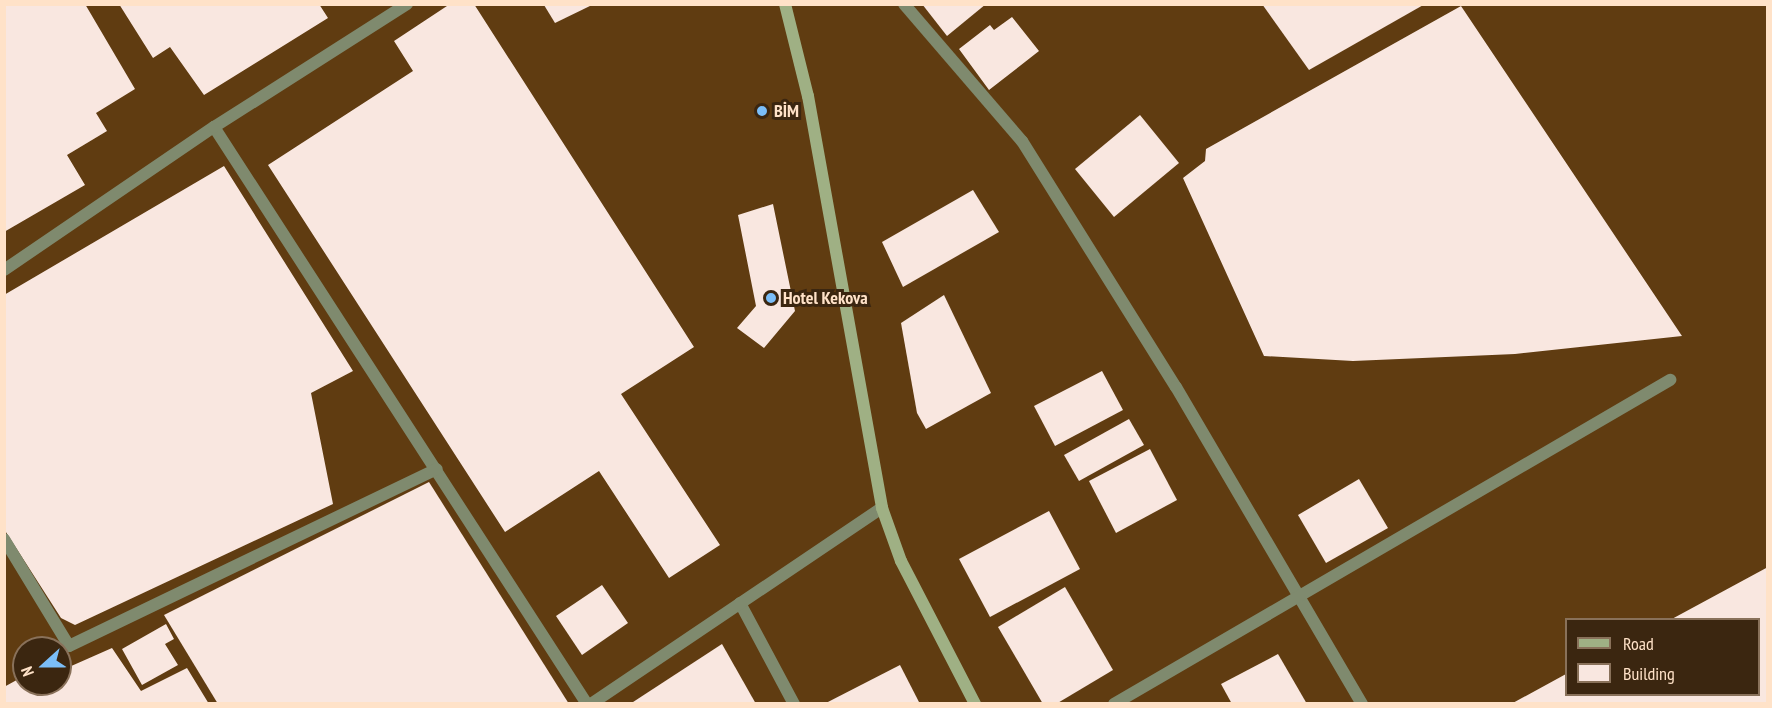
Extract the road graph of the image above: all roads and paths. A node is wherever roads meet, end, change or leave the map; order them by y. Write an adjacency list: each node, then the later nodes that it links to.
1 (407, 4): 4 (street)
2 (785, 4): 8 (street)
3 (904, 4): 10 (street)
4 (214, 127): 5 (street); 7 (street)
5 (4, 270)
6 (1670, 380): 10 (street)
7 (437, 469): 9 (street); 12 (street)
8 (882, 508): 11 (street); 14 (street)
9 (4, 539)
10 (1302, 598): 15 (street); 16 (street)
11 (740, 603): 12 (street); 13 (street)
12 (589, 704)
13 (794, 704)
14 (975, 704)
15 (1114, 704)
16 (1362, 704)

